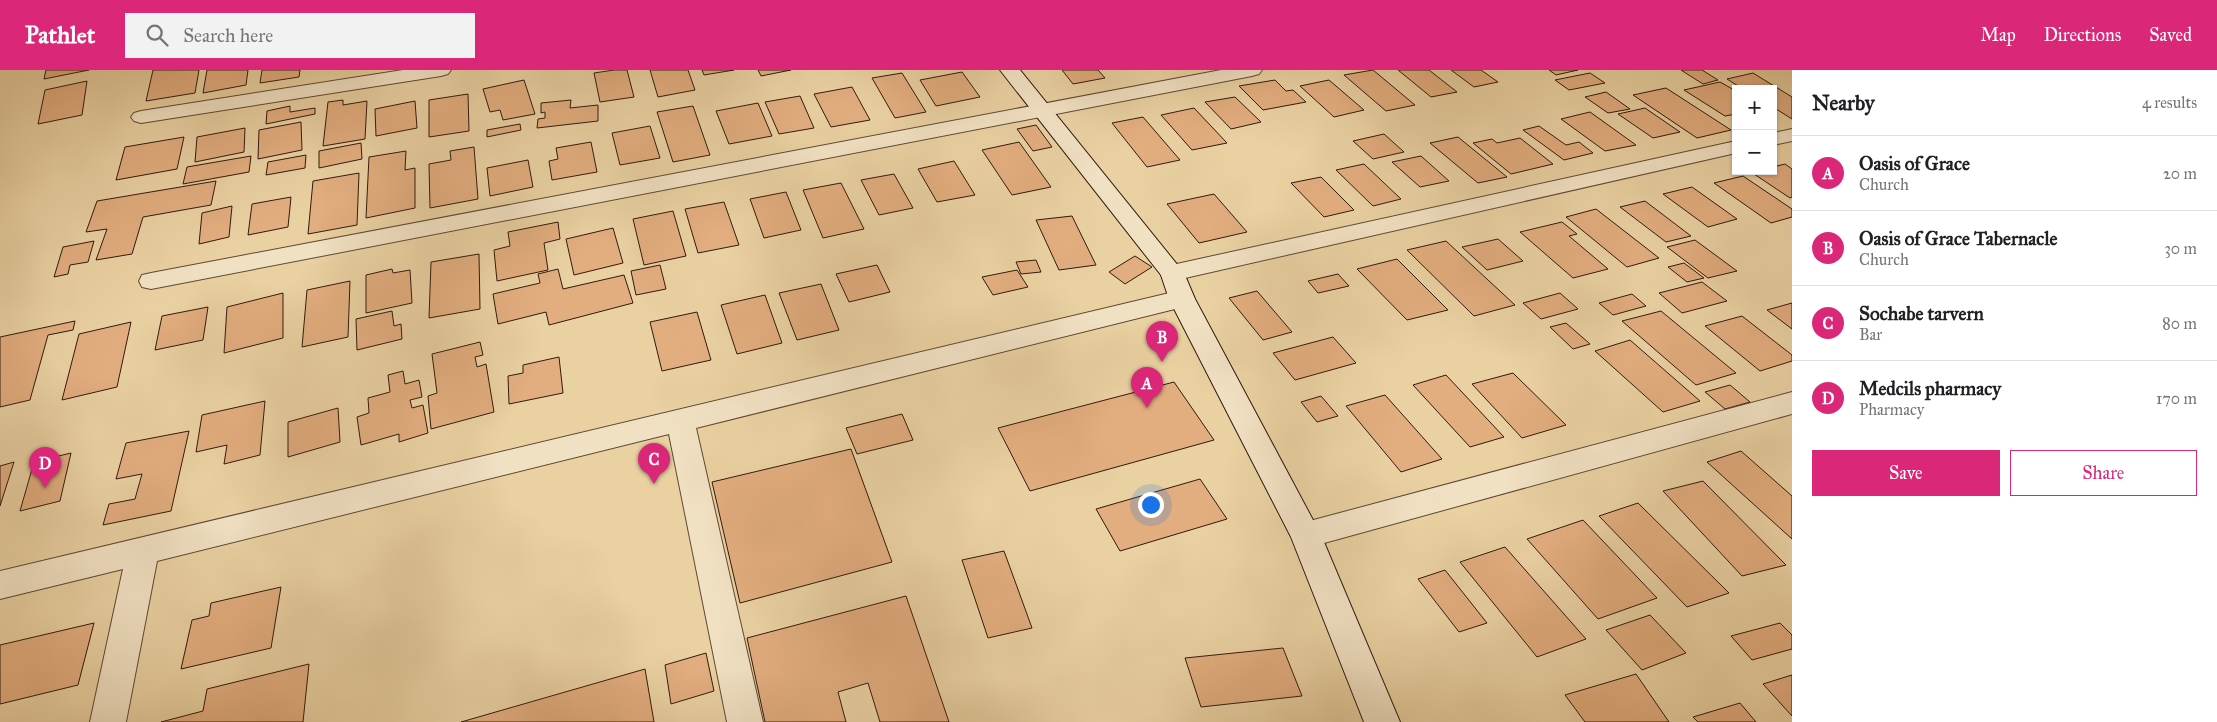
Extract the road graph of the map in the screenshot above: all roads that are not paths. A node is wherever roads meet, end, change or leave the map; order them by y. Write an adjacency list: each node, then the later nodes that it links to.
1 (441, 70): 5 (street)
2 (1010, 70): 4 (street)
3 (1252, 70): 4 (street)
4 (1040, 109): 9 (street); 10 (street)
5 (141, 117)
6 (1792, 134): 7 (street)
7 (1777, 138)
8 (1732, 148): 9 (street)
9 (1172, 272): 11 (street)
10 (151, 281)
11 (1182, 299): 13 (street); 14 (street)
12 (1792, 403): 14 (street)
13 (680, 422): 15 (street); 18 (street)
14 (1306, 535): 19 (street)
15 (143, 550): 16 (street); 17 (street)
16 (0, 585)
17 (108, 722)
18 (745, 722)
19 (1382, 722)

